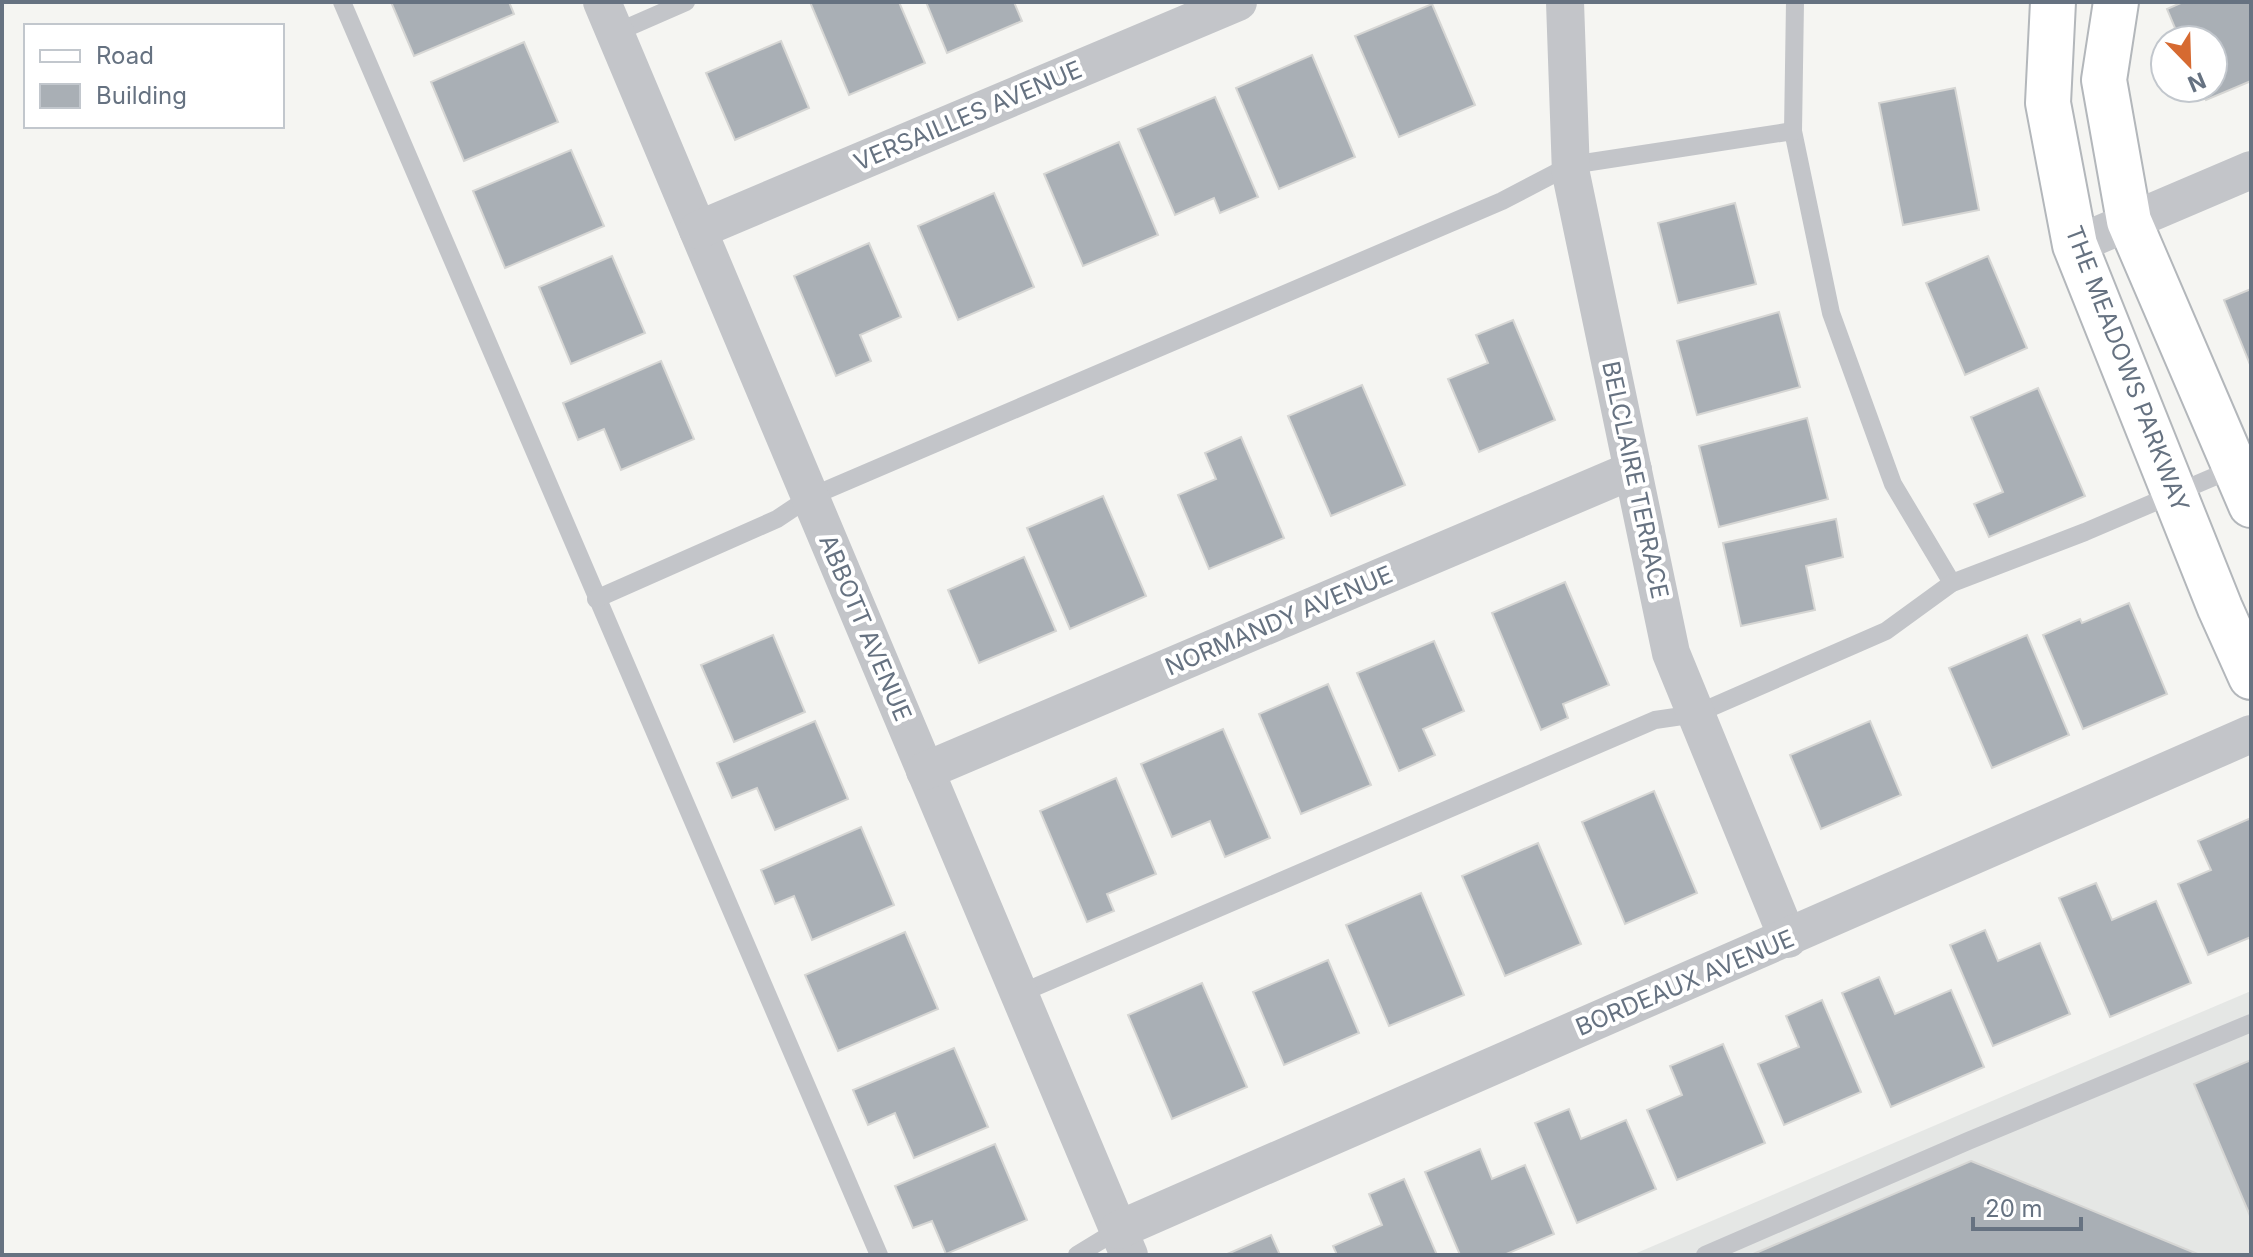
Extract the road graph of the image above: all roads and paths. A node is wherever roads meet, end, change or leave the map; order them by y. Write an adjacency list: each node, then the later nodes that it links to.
1 (342, 2): 20 (lane)
2 (686, 2): 8 (lane)
3 (1238, 2): 13 (street, VERSAILLES AVENUE)
4 (1565, 2): 10 (street, BELCLAIRE TERRACE)
5 (1795, 2): 9 (lane)
6 (2053, 2): 14 (street, THE MEADOWS PARKWAY)
7 (2116, 2): 12 (street)
8 (608, 18): 13 (street, ABBOTT AVENUE)
9 (1793, 131): 10 (lane); 19 (lane)
10 (1571, 165): 15 (street, BELCLAIRE TERRACE); 18 (lane)
11 (2251, 170): 12 (street)
12 (2129, 221): 14 (street); 16 (street)
13 (698, 230): 18 (street, ABBOTT AVENUE)
14 (2075, 245): 17 (street, THE MEADOWS PARKWAY)
15 (1633, 470): 22 (street, BELCLAIRE TERRACE); 24 (street, NORMANDY AVENUE)
16 (2246, 478): 17 (lane)
17 (2174, 494): 19 (lane); 21 (street, THE MEADOWS PARKWAY)
18 (810, 497): 20 (lane); 24 (street, ABBOTT AVENUE)
19 (1952, 583): 22 (lane)
20 (596, 599): 29 (lane)
21 (2251, 677)
22 (1696, 714): 25 (street, BELCLAIRE TERRACE); 26 (lane)
23 (2251, 734): 25 (street, BORDEAUX AVENUE)
24 (925, 771): 26 (street, ABBOTT AVENUE)
25 (1788, 939): 28 (street, BORDEAUX AVENUE)
26 (1019, 994): 28 (street, ABBOTT AVENUE)
27 (2251, 1023): 31 (lane)
28 (1123, 1242): 30 (lane)
29 (879, 1255)
30 (1077, 1255)
31 (1705, 1255)

